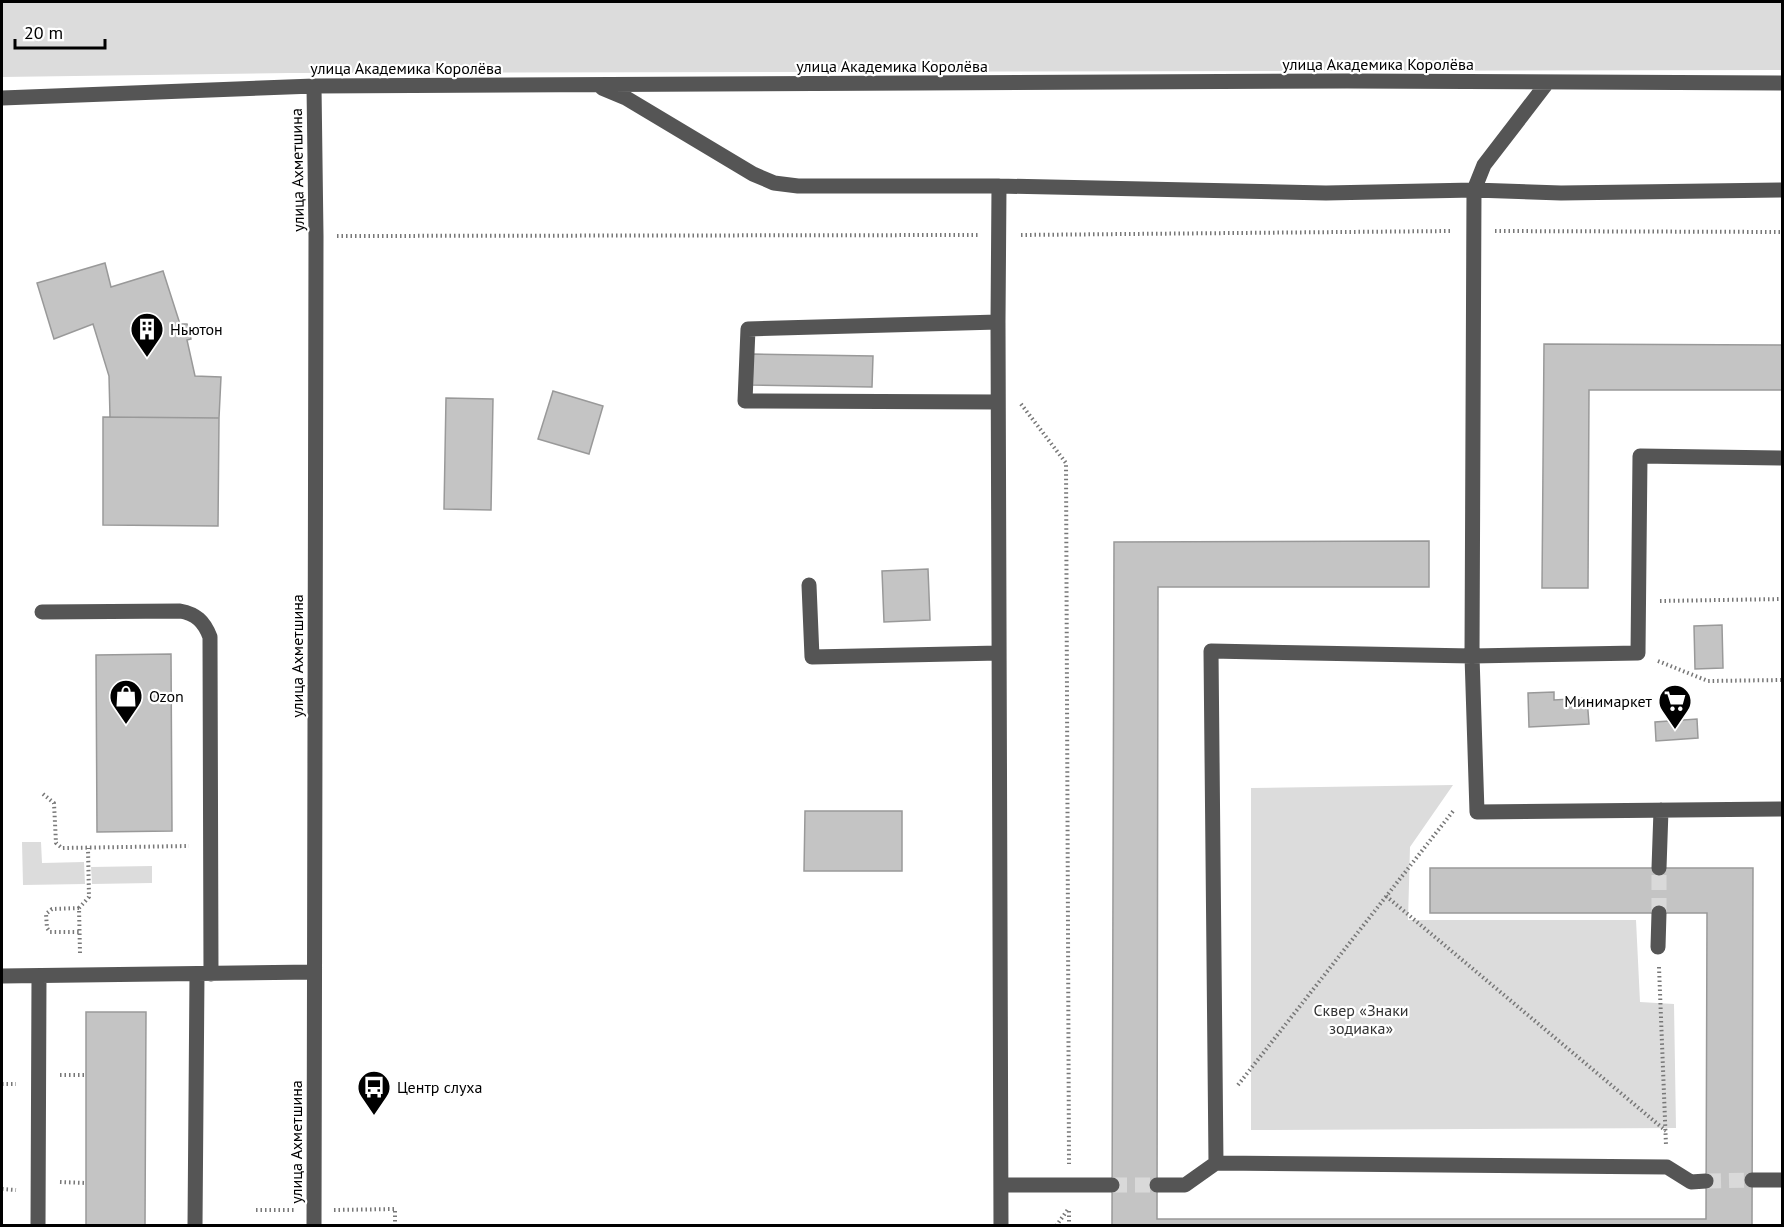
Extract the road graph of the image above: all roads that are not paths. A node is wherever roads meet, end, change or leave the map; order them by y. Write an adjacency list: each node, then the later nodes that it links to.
1 (1547, 83): 2 (street, улица Академика Королёва); 4 (street, улица Академика Королёва); 7 (street)
2 (1782, 83)
3 (314, 86): 4 (street, улица Академика Королёва); 5 (street, улица Академика Королёва); 21 (street, улица Ахметшина)
4 (596, 86): 6 (street)
5 (2, 98)
6 (999, 186): 7 (street); 9 (street)
7 (1474, 190): 8 (street); 15 (street)
8 (1782, 190)
9 (998, 322): 10 (street); 10 (street)
10 (998, 402): 14 (street)
11 (1782, 458): 15 (street)
12 (809, 585): 14 (street)
13 (42, 612): 22 (street)
14 (999, 653): 29 (street)
15 (1472, 656): 17 (street); 25 (street)
16 (1782, 809): 17 (street)
17 (1660, 810): 18 (street)
18 (1659, 868)
19 (1659, 913): 20 (street)
20 (1658, 947)
21 (314, 972): 22 (street); 34 (street, улица Ахметшина)
22 (204, 974): 24 (street); 33 (street)
23 (2, 976): 24 (street)
24 (39, 976): 32 (street)
25 (1216, 1163): 28 (street); 31 (street)
26 (1752, 1180): 27 (street)
27 (1782, 1180)
28 (1706, 1181)
29 (1001, 1185): 30 (street); 35 (street)
30 (1112, 1185)
31 (1157, 1185)
32 (38, 1226)
33 (195, 1226)
34 (314, 1226)
35 (1001, 1226)

